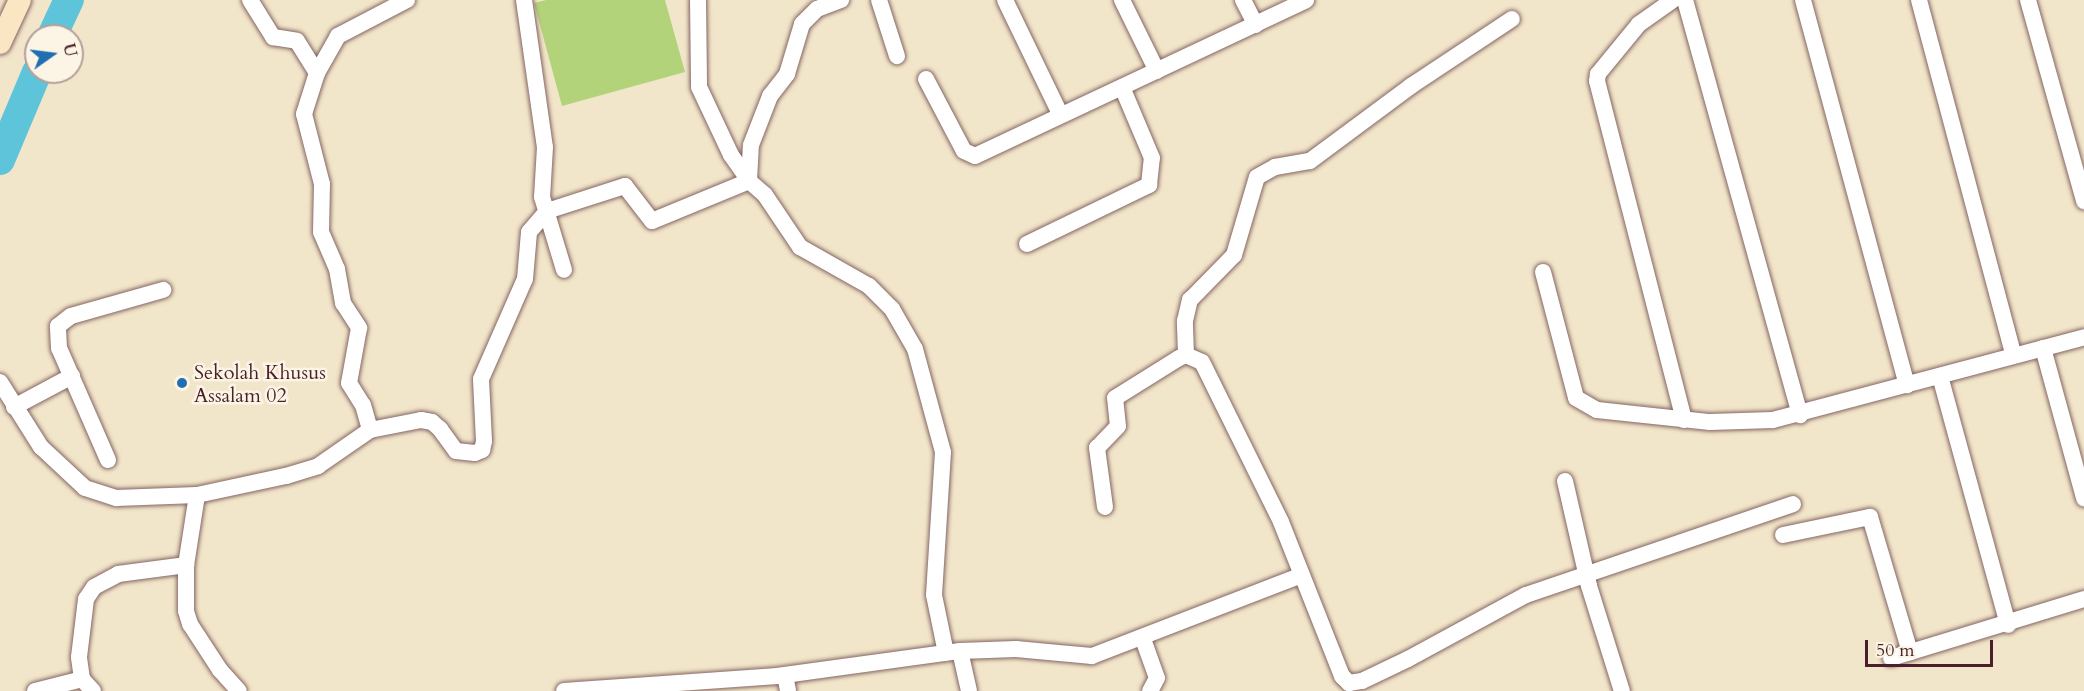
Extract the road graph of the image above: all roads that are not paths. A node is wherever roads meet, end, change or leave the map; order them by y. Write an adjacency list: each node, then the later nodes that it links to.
1 (20, 0): 19 (street)
2 (250, 0): 22 (street)
3 (407, 0): 22 (street)
4 (524, 0): 28 (street)
5 (698, 0): 26 (street)
6 (841, 0): 26 (street)
7 (879, 0): 20 (street)
8 (1005, 0): 25 (street)
9 (1122, 0): 21 (street)
10 (1243, 0): 18 (street)
11 (1306, 0): 18 (street)
12 (1673, 0): 43 (street)
13 (1685, 0): 42 (street)
14 (1803, 0): 40 (street)
15 (1919, 0): 36 (street)
16 (2028, 0): 27 (street)
17 (1512, 19): 35 (street)
18 (1256, 25): 21 (street)
19 (0, 43)
20 (897, 56)
21 (1157, 71): 24 (street)
22 (317, 73): 44 (street)
23 (926, 79): 25 (street)
24 (1122, 87): 25 (street); 29 (street)
25 (1060, 114)
26 (749, 181): 28 (street); 58 (street)
27 (2084, 201)
28 (547, 211): 30 (street); 44 (street)
29 (1027, 244)
30 (564, 270)
31 (1543, 272): 43 (street)
32 (163, 290): 37 (street)
33 (2084, 337): 34 (street)
34 (2043, 348): 36 (street); 48 (street)
35 (1186, 355): 50 (street); 53 (street)
36 (2014, 356): 38 (street)
37 (72, 376): 41 (street); 45 (street)
38 (1940, 376): 40 (street); 56 (street)
39 (0, 382): 41 (street)
40 (1908, 385): 42 (street)
41 (15, 407): 47 (street)
42 (1800, 415): 43 (street)
43 (1684, 420)
44 (370, 430): 47 (street)
45 (108, 460)
46 (1565, 481): 54 (street)
47 (197, 495): 52 (street)
48 (2084, 498)
49 (1793, 504): 54 (street)
50 (1105, 507)
51 (1783, 535): 59 (street)
52 (186, 566): 62 (street); 64 (street)
53 (1302, 575): 54 (street); 57 (street)
54 (1587, 575): 68 (street)
55 (2084, 599): 56 (street)
56 (2008, 625): 59 (street)
57 (1143, 639): 58 (street); 67 (street)
58 (953, 652): 61 (street); 66 (street)
59 (1910, 652): 60 (street)
60 (1891, 658)
61 (786, 683): 65 (street)
62 (87, 685): 63 (street)
63 (35, 691)
64 (238, 691)
65 (564, 691)
66 (969, 691)
67 (1150, 691)
68 (1622, 691)

